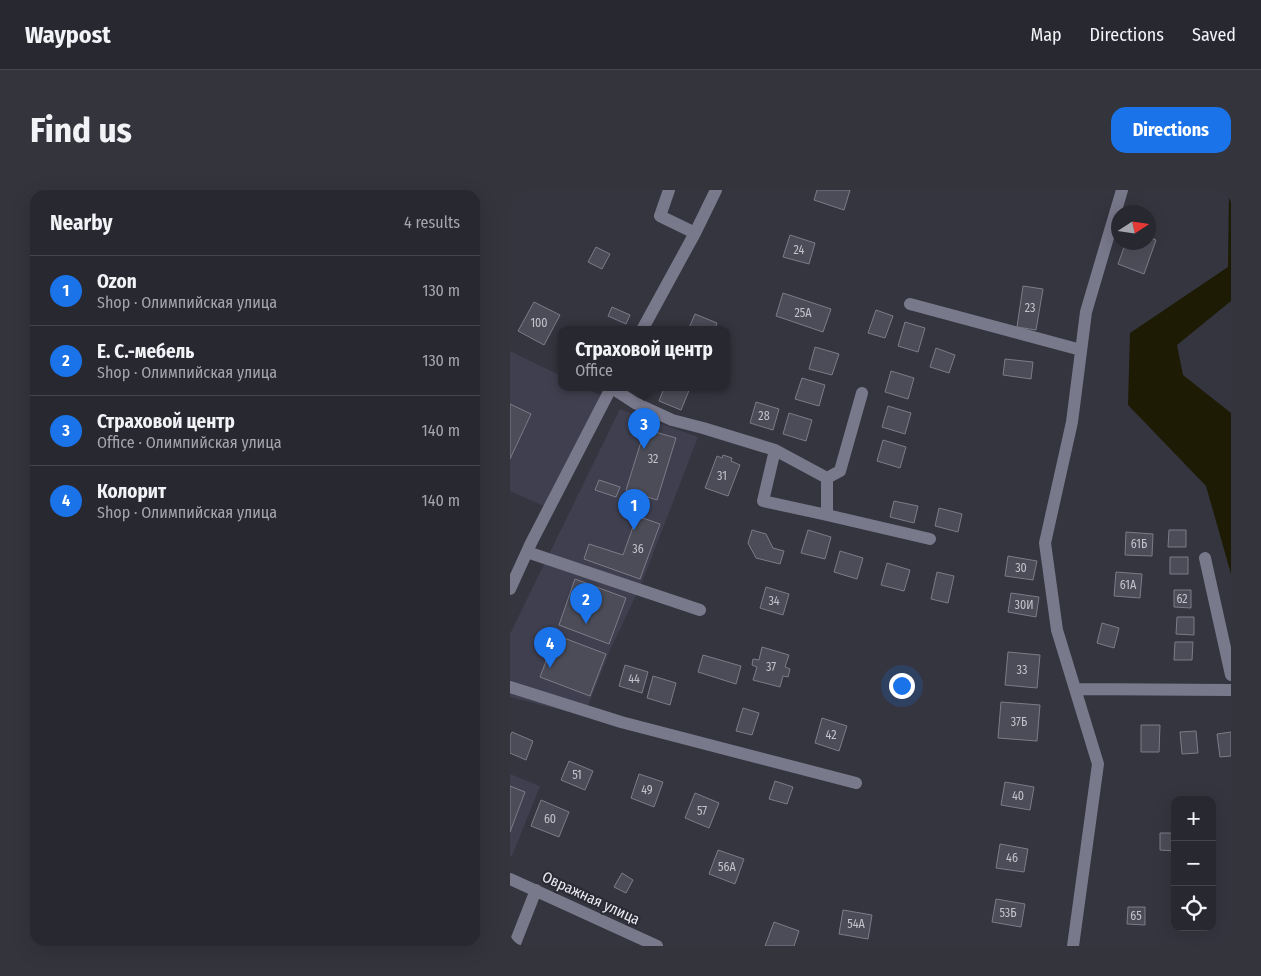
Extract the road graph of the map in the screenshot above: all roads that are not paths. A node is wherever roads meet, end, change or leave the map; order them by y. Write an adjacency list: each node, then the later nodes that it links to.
1 (669, 190): 4 (street)
2 (716, 190): 4 (street)
3 (1122, 190): 7 (street)
4 (695, 233): 6 (street)
5 (910, 304): 7 (street)
6 (644, 326)
7 (1081, 350): 21 (street)
8 (610, 391): 15 (street)
9 (617, 391): 11 (street)
10 (862, 393): 12 (street)
11 (775, 450): 12 (street); 13 (street)
12 (827, 478): 13 (street)
13 (827, 515): 14 (street)
14 (930, 539)
15 (527, 552): 17 (street); 18 (street)
16 (1205, 558): 19 (street)
17 (510, 589)
18 (700, 610)
19 (1231, 675)
20 (510, 687): 23 (street)
21 (1075, 689): 22 (street); 28 (street)
22 (1231, 690)
23 (856, 783)
24 (510, 879): 25 (street, Овражная улица)
25 (536, 890): 26 (street); 27 (street, Овражная улица)
26 (514, 946)
27 (657, 946)
28 (1073, 946)

